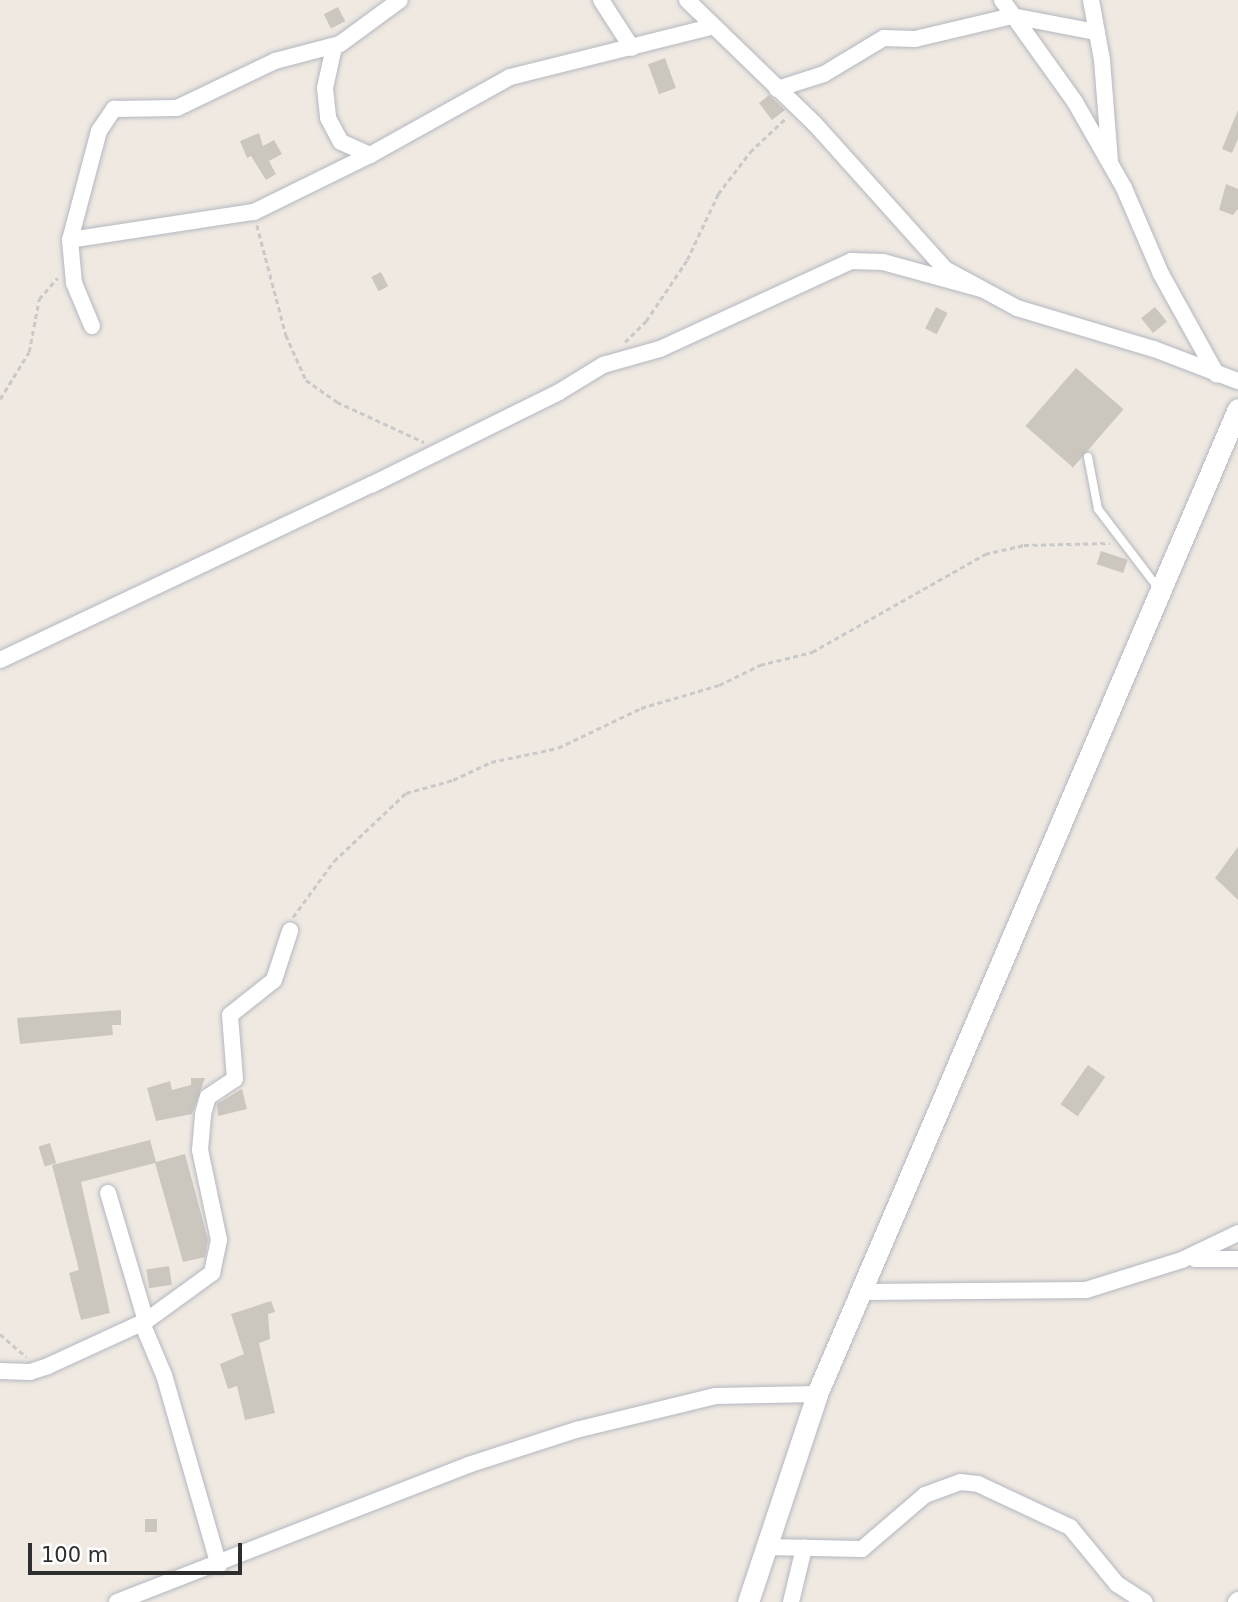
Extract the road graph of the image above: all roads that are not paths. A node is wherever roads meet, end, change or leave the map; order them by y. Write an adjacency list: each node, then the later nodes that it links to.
1 (400, 0): 9 (street)
2 (601, 0): 10 (street)
3 (687, 0): 7 (street)
4 (1002, 0): 6 (street)
5 (1091, 0): 8 (street)
6 (1012, 16): 8 (street); 11 (street); 13 (street)
7 (711, 27): 10 (street); 11 (street)
8 (1096, 32): 13 (street)
9 (334, 47): 12 (street); 14 (street)
10 (632, 48): 12 (street)
11 (777, 89): 15 (street)
12 (370, 155): 14 (street)
13 (1111, 165): 17 (street)
14 (70, 240): 16 (street)
15 (981, 289): 17 (street); 22 (street)
16 (92, 326)
17 (1217, 375): 18 (street)
18 (1238, 381)
19 (1238, 409): 21 (street)
20 (1088, 457): 21 (lane)
21 (1159, 589): 28 (street)
22 (0, 660)
23 (290, 930): 29 (street)
24 (108, 1193): 29 (street)
25 (1238, 1233): 27 (street)
26 (1238, 1259): 27 (street)
27 (1182, 1260): 28 (street)
28 (863, 1292): 31 (street)
29 (144, 1322): 30 (street); 34 (street)
30 (0, 1371)
31 (817, 1394): 32 (street); 34 (street)
32 (766, 1547): 33 (street); 36 (street)
33 (804, 1548): 37 (street); 38 (street)
34 (219, 1565): 35 (street)
35 (117, 1602)
36 (748, 1602)
37 (791, 1602)
38 (1145, 1602)

